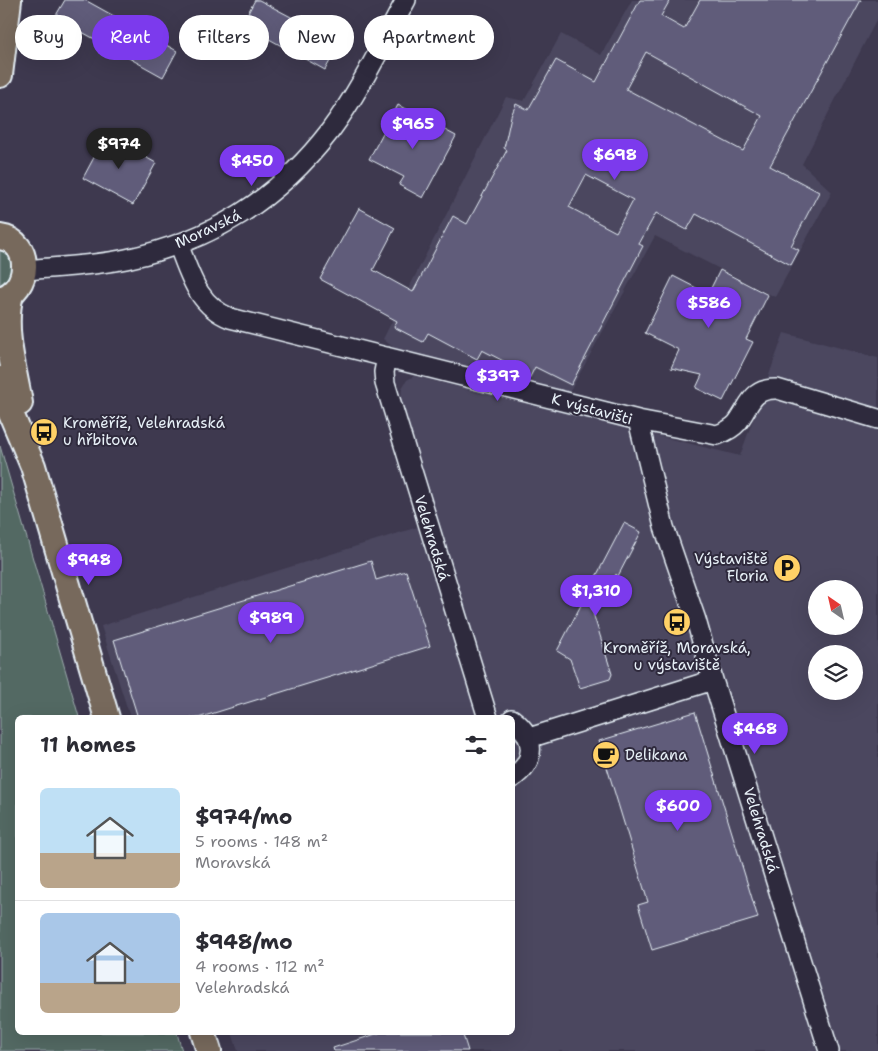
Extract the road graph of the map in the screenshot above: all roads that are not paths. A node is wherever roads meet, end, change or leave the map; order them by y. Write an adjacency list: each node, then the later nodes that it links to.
1 (9, 0): 3 (main road)
2 (406, 0): 5 (street, Moravská)
3 (0, 75)
4 (0, 237): 6 (main road)
5 (178, 244): 6 (street, Moravská); 8 (street, K výstavišti)
6 (24, 270): 7 (main road)
7 (6, 296): 12 (main road)
8 (387, 357): 11 (street, K výstavišti); 15 (street, Velehradská)
9 (0, 379): 12 (main road)
10 (878, 419): 11 (street, K výstavišti)
11 (638, 420): 13 (street, K výstavišti)
12 (32, 466): 14 (main road)
13 (713, 680): 17 (street); 21 (street, Velehradská)
14 (106, 715)
15 (487, 715)
16 (515, 721): 17 (street)
17 (529, 738): 18 (street)
18 (515, 776)
19 (204, 1035): 20 (main road)
20 (209, 1051)
21 (829, 1051)

